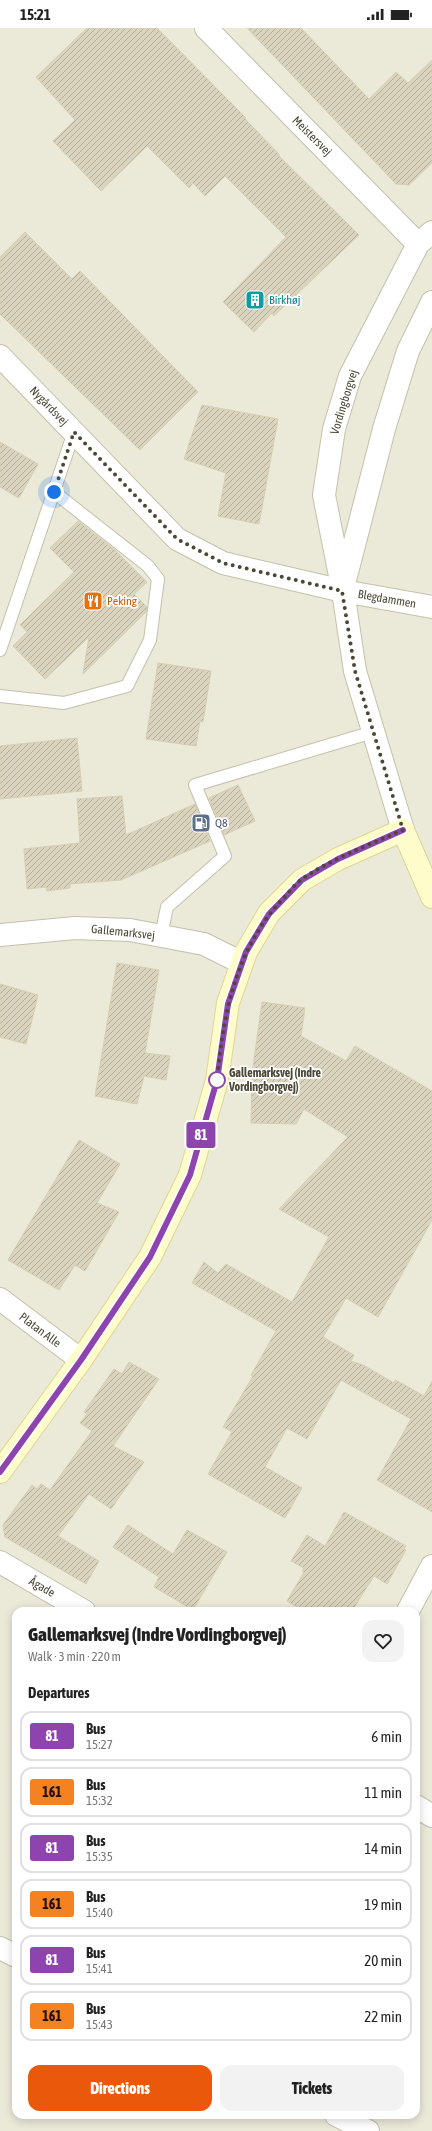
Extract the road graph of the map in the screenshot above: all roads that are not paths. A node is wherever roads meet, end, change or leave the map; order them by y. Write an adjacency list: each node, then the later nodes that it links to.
1 (206, 28): 2 (street, Meistersvej)
2 (425, 238): 7 (street, Vordingborgvej)
3 (432, 302): 7 (street, Vordingborgvej)
4 (0, 356): 5 (street, Nygårdsvej)
5 (74, 432): 6 (lane); 7 (street, Nygårdsvej)
6 (54, 492): 9 (lane); 10 (lane)
7 (342, 591): 8 (street, Blegdammen); 11 (street, Vordingborgvej)
8 (432, 607)
9 (0, 650)
10 (0, 696)
11 (373, 732): 12 (street, Vordingborgvej); 15 (lane)
12 (403, 830): 13 (main road); 16 (main road)
13 (432, 897)
14 (0, 935): 15 (street, Gallemarksvej)
15 (161, 936): 16 (street, Gallemarksvej)
16 (242, 963): 18 (main road)
17 (0, 1299): 18 (street, Platan Alle)
18 (81, 1360): 19 (main road)
19 (0, 1472)
20 (0, 1562): 22 (street, Ågade)
21 (432, 1566): 23 (street)
22 (77, 1607)
23 (410, 1607)
24 (420, 1808): 25 (street)
25 (432, 1816)
26 (0, 1948): 27 (street)
27 (12, 1954)
28 (344, 2119): 29 (street)
29 (368, 2131)

